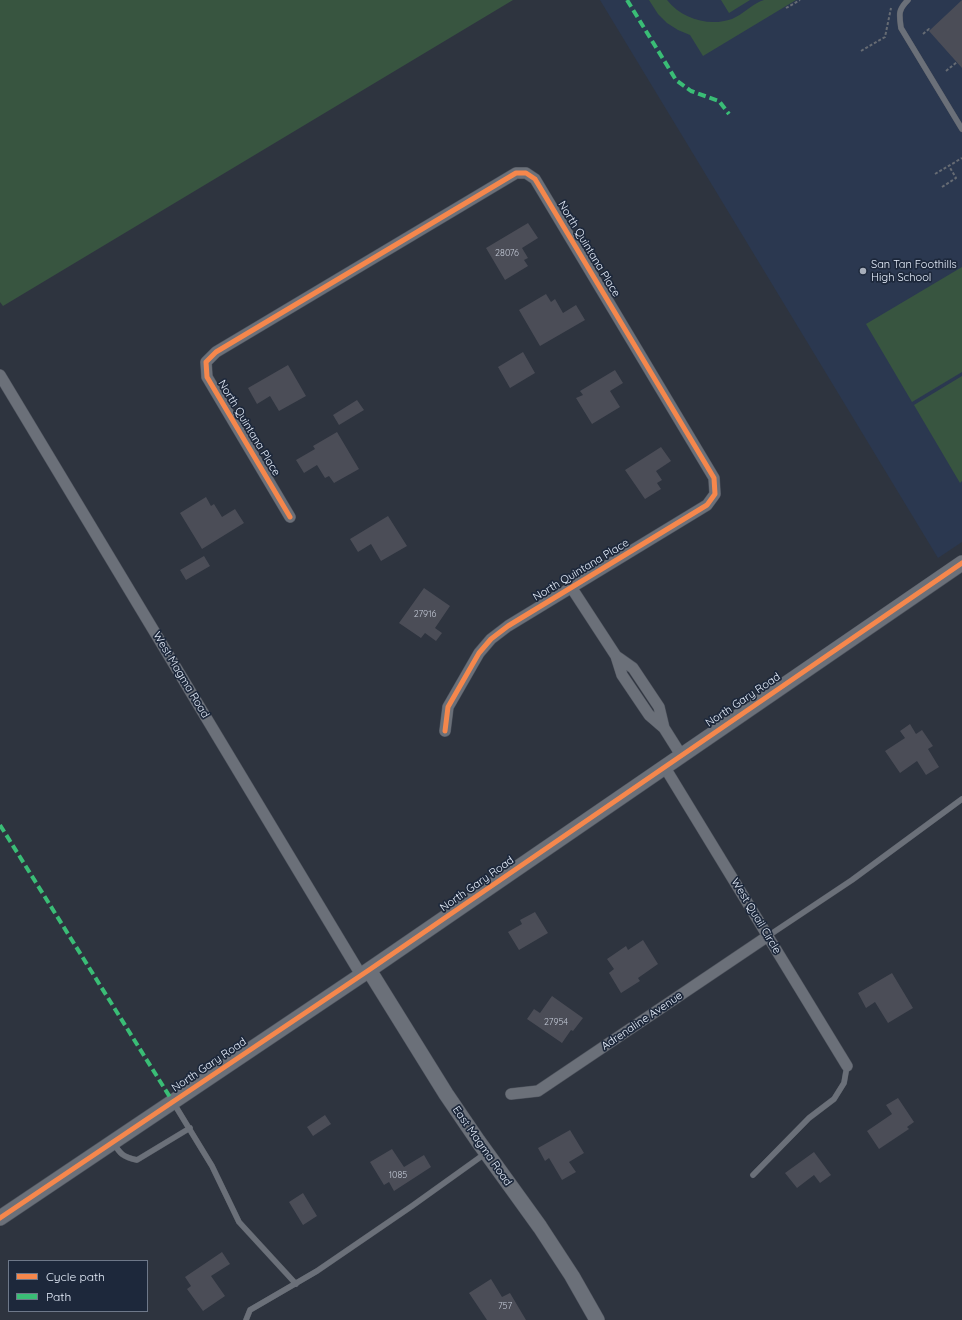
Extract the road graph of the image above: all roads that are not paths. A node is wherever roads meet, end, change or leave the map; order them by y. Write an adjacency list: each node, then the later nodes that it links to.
1 (908, 0): 2 (lane)
2 (962, 129)
3 (0, 375): 12 (street, West Magma Road)
4 (290, 516): 6 (street, North Quintana Place)
5 (962, 563): 8 (street, North Gary Road)
6 (571, 587): 7 (street, North Quintana Place); 8 (street)
7 (445, 731)
8 (681, 755): 9 (street, North Gary Road)
9 (664, 766): 11 (street, West Quail Circle); 12 (street, North Gary Road)
10 (962, 799): 11 (lane)
11 (768, 936): 13 (street, West Quail Circle); 14 (street, Adrenaline Avenue)
12 (365, 972): 15 (street, North Gary Road); 18 (street, East Magma Road)
13 (847, 1066): 19 (lane)
14 (511, 1094)
15 (173, 1102): 16 (lane); 17 (street, North Gary Road)
16 (190, 1128): 17 (lane); 21 (lane)
17 (112, 1142): 20 (street, North Gary Road)
18 (486, 1153): 21 (lane); 23 (street, East Magma Road)
19 (753, 1175)
20 (0, 1218)
21 (296, 1284): 22 (lane)
22 (246, 1320)
23 (598, 1320)

